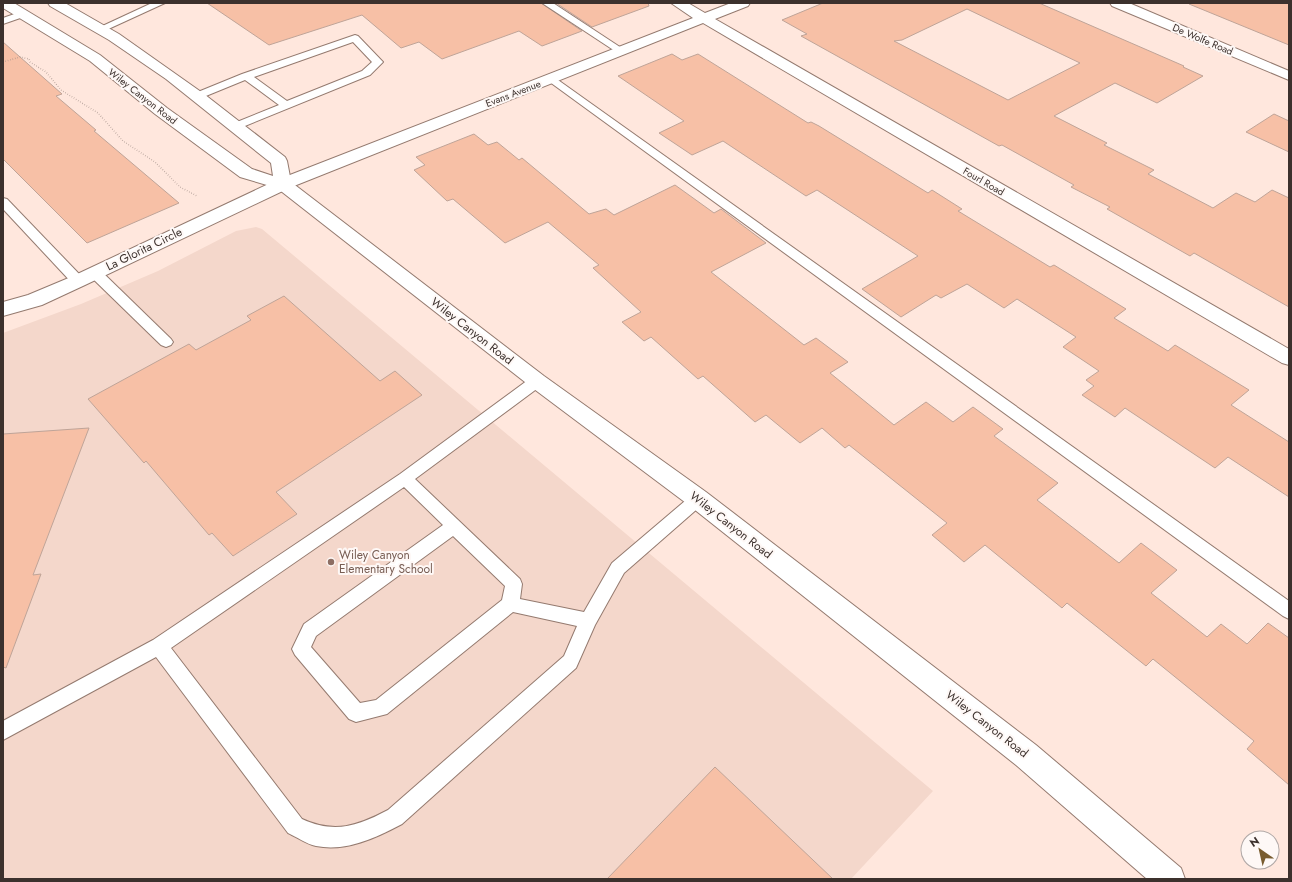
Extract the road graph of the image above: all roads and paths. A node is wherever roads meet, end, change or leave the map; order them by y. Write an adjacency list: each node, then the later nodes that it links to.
1 (5, 3): 8 (street, Wiley Canyon Road)
2 (56, 3): 11 (street, Wiley Canyon Road)
3 (160, 3): 11 (lane)
4 (547, 3): 12 (lane)
5 (678, 3): 9 (street, Fourl Road)
6 (743, 3): 9 (street, Evans Avenue)
7 (1117, 3): 15 (street, De Wolfe Road)
8 (23, 14): 10 (lane); 11 (street, Wiley Canyon Road)
9 (705, 18): 12 (street, Evans Avenue); 28 (street, Fourl Road)
10 (3, 21)
11 (85, 36): 17 (street, Wiley Canyon Road); 19 (street, Wiley Canyon Road)
12 (621, 51): 16 (street, Evans Avenue)
13 (3, 62): 22 (path)
14 (246, 76): 17 (lane); 18 (lane); 18 (lane)
15 (1289, 76)
16 (551, 78): 21 (street, Evans Avenue); 34 (lane)
17 (197, 96): 19 (street); 20 (street, Wiley Canyon Road)
18 (287, 106): 20 (lane)
19 (161, 111): 20 (street, Wiley Canyon Road)
20 (218, 134): 21 (street, Wiley Canyon Road); 21 (street, Wiley Canyon Road)
21 (283, 184): 24 (street, La Glorita Circle); 29 (street, Wiley Canyon Road)
22 (200, 198)
23 (3, 202): 25 (lane)
24 (95, 273): 25 (street, La Glorita Circle); 27 (lane)
25 (78, 281): 26 (street, La Glorita Circle)
26 (3, 309)
27 (166, 342)
28 (1289, 358)
29 (537, 381): 30 (lane); 31 (street, Wiley Canyon Road)
30 (405, 478): 32 (lane); 36 (lane)
31 (698, 499): 35 (lane); 38 (street, Wiley Canyon Road)
32 (454, 526): 33 (lane); 33 (lane)
33 (510, 604): 35 (lane)
34 (1289, 611)
35 (588, 621): 36 (lane)
36 (159, 646): 37 (lane)
37 (3, 731)
38 (1170, 879)

